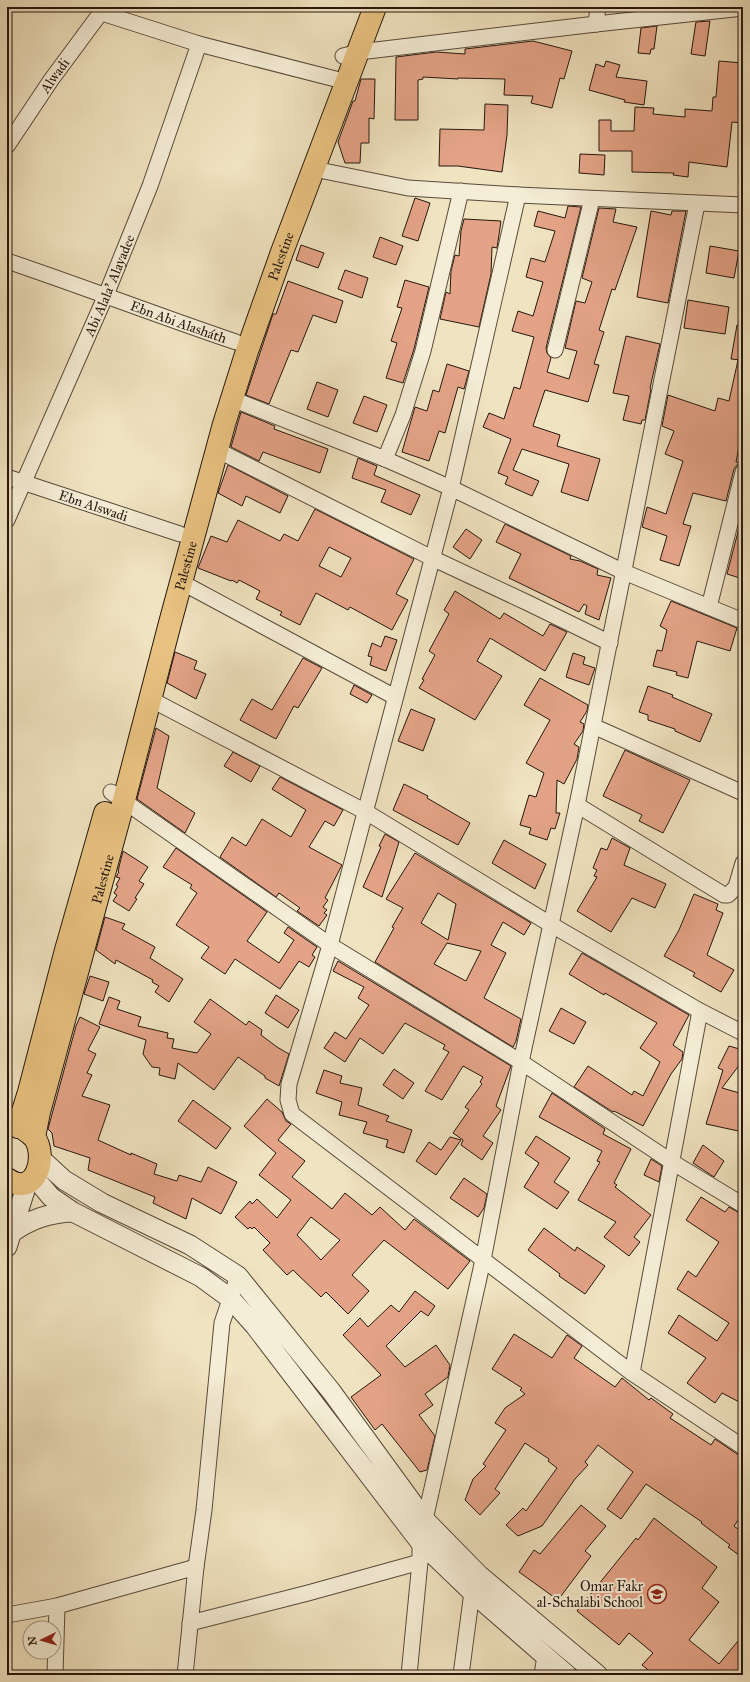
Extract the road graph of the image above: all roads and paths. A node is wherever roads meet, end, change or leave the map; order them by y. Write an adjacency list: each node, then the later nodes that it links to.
1 (361, 7): 9 (main road, Palestine)
2 (375, 7): 9 (main road, Palestine)
3 (598, 7): 7 (street)
4 (724, 8): 5 (street); 7 (street)
5 (743, 8)
6 (104, 10): 8 (street); 11 (street, Alwadi)
7 (596, 24): 9 (street)
8 (199, 44): 10 (street); 19 (street, Abi Alala' Alayadee)
9 (351, 54): 10 (main road, Palestine)
10 (341, 80): 12 (main road, Palestine); 20 (main road, Palestine)
11 (7, 146)
12 (314, 170): 13 (street); 22 (main road, Palestine)
13 (461, 191): 14 (street); 24 (street)
14 (518, 195): 15 (street); 28 (street)
15 (592, 199): 16 (street); 21 (street)
16 (697, 204): 17 (street); 32 (street)
17 (743, 205)
18 (7, 261): 19 (street, Ebn Abi Alasháth)
19 (106, 295): 20 (street, Ebn Abi Alasháth); 27 (street, Abi Alala' Alayadee)
20 (236, 342): 30 (main road, Palestine)
21 (556, 350)
22 (232, 399): 23 (main road, Palestine); 24 (street)
23 (217, 450): 31 (street); 33 (main road, Palestine)
24 (386, 459): 28 (street)
25 (743, 472): 34 (street)
26 (7, 476): 27 (street, Ebn Alswadi)
27 (23, 482): 29 (street, Abi Alala' Alayadee); 30 (street, Ebn Alswadi)
28 (451, 488): 31 (street); 32 (street)
29 (7, 520)
30 (180, 534): 35 (main road, Palestine)
31 (432, 558): 37 (street); 38 (street)
32 (624, 572): 34 (street); 37 (street)
33 (181, 582): 35 (main road, Palestine); 38 (street)
34 (709, 606): 36 (street)
35 (163, 620): 39 (main road, Palestine); 42 (main road, Palestine)
36 (743, 621)
37 (610, 643): 40 (street)
38 (395, 697): 44 (street)
39 (150, 699): 42 (main road, Palestine); 44 (street)
40 (593, 726): 41 (street); 43 (street)
41 (743, 793)
42 (117, 796): 47 (street); 51 (main road, Palestine); 53 (main road, Palestine)
43 (578, 806): 45 (street); 46 (street)
44 (366, 812): 46 (street); 47 (street)
45 (743, 863)
46 (550, 924): 48 (street); 50 (street)
47 (330, 945): 50 (street); 59 (street)
48 (700, 1011): 49 (street); 54 (street)
49 (743, 1033)
50 (521, 1062): 54 (street); 59 (street)
51 (29, 1092): 52 (main road); 53 (main road, Palestine)
52 (7, 1103)
53 (20, 1132): 55 (main road); 60 (street)
54 (672, 1162): 56 (street); 62 (street)
55 (23, 1181): 57 (street); 58 (street)
56 (743, 1205)
57 (73, 1212): 58 (street); 61 (street)
58 (9, 1240)
59 (483, 1260): 62 (street); 64 (street)
60 (238, 1276): 61 (street); 64 (street)
61 (231, 1299): 65 (street); 67 (street)
62 (632, 1373): 63 (street)
63 (743, 1447)
64 (425, 1520): 65 (street); 79 (street)
65 (420, 1542): 66 (street); 68 (street)
66 (420, 1562): 71 (street); 75 (street)
67 (196, 1568): 69 (street); 71 (street)
68 (472, 1592): 72 (street); 76 (street)
69 (57, 1606): 70 (street); 73 (street)
70 (7, 1615)
71 (190, 1624): 74 (street)
72 (545, 1656): 77 (street); 78 (street)
73 (55, 1675)
74 (185, 1675)
75 (409, 1675)
76 (461, 1675)
77 (542, 1675)
78 (567, 1675)
79 (598, 1675)

